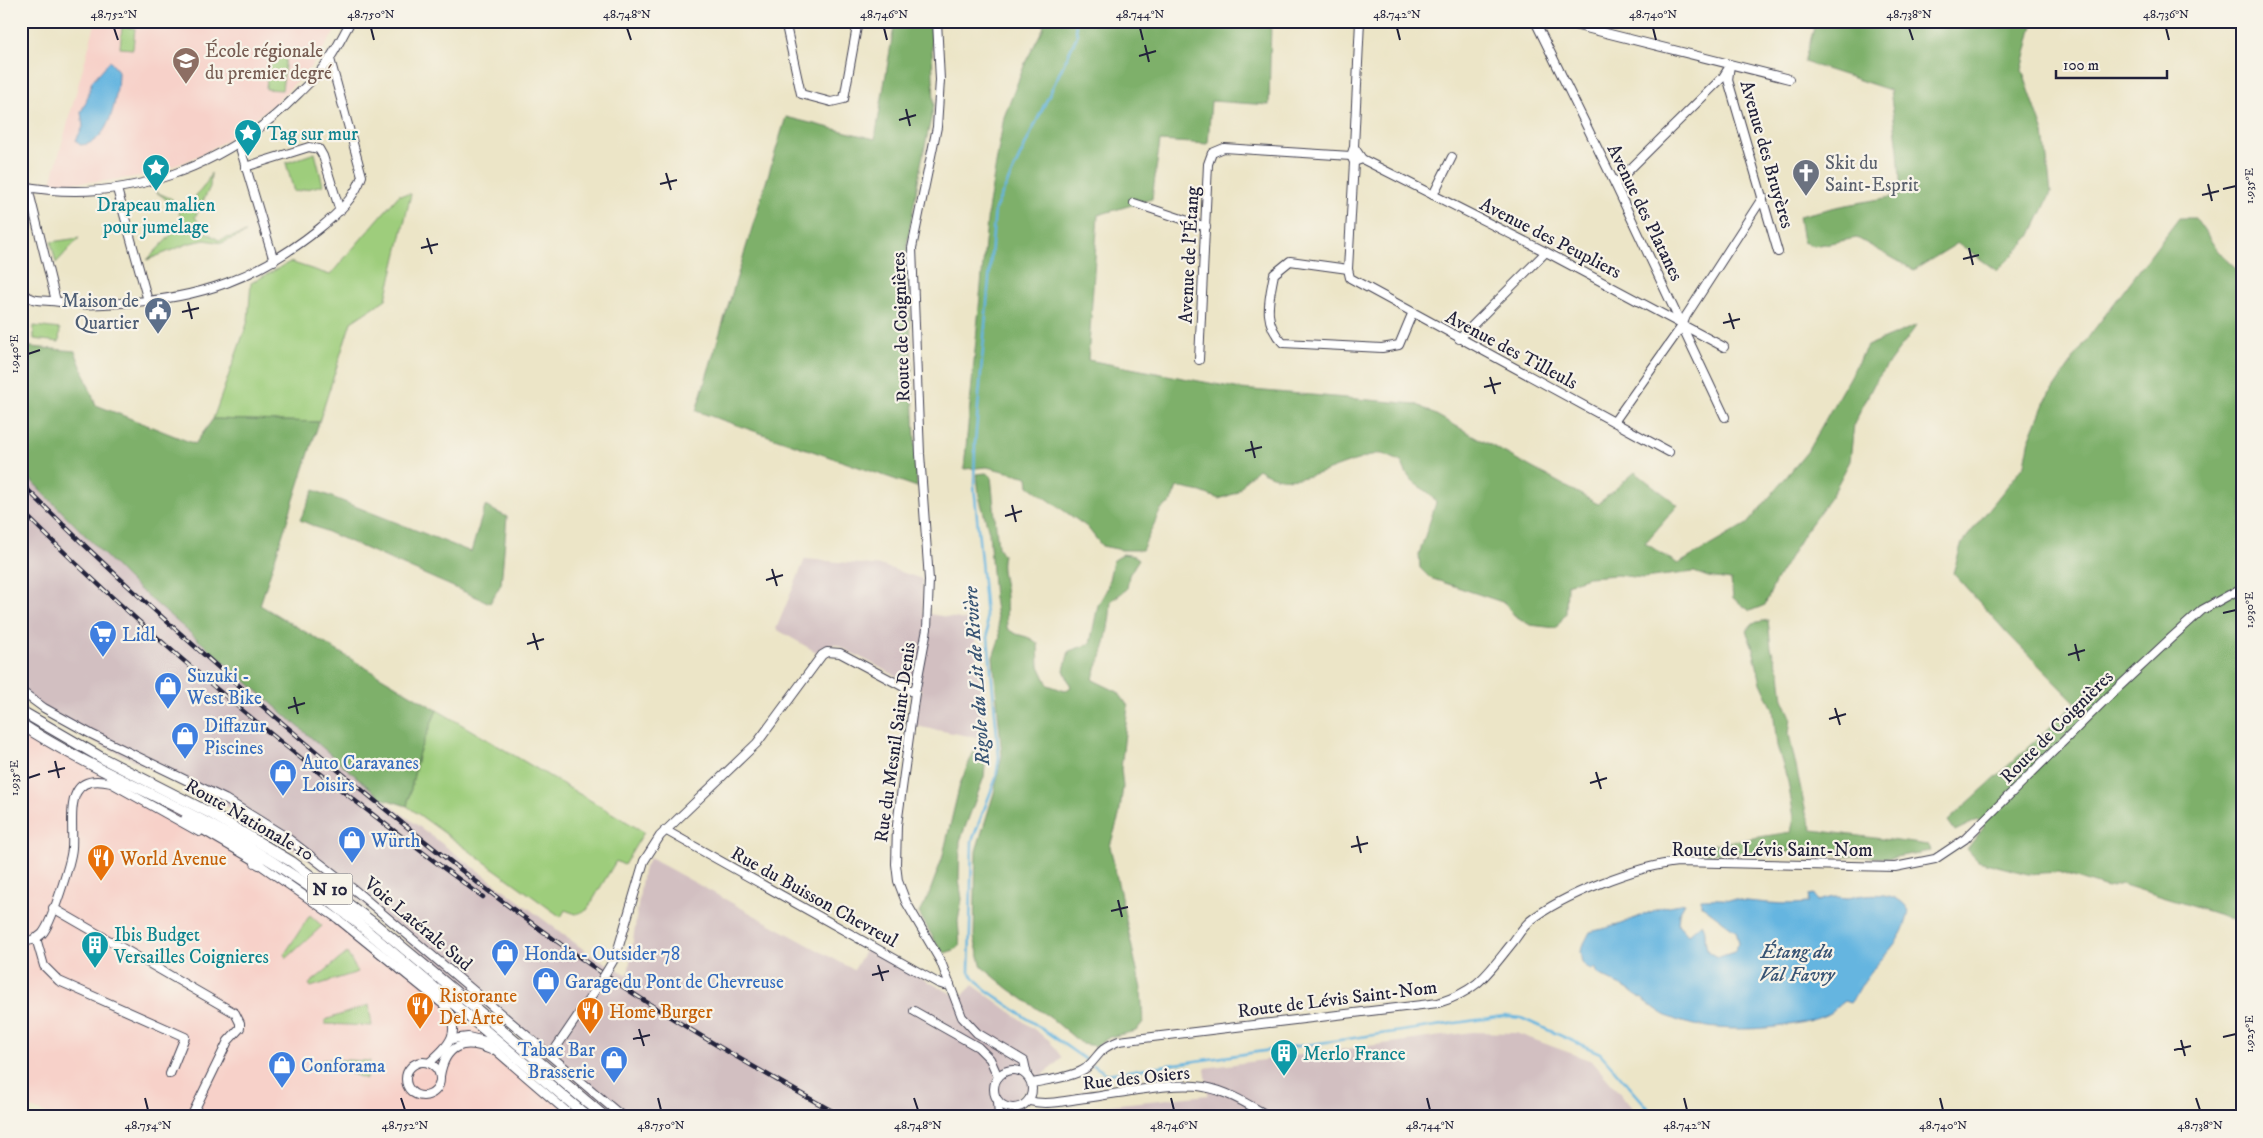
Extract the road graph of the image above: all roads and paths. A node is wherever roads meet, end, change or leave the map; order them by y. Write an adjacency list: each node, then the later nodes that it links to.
1 (351, 21): 8 (street)
2 (785, 21): 3 (street)
3 (858, 21)
4 (937, 21): 38 (street, Route de Coignières)
5 (1360, 21): 13 (street)
6 (1535, 21): 15 (street, Avenue des Platanes)
7 (1558, 21): 9 (street)
8 (330, 59): 11 (street); 21 (street)
9 (1730, 65): 10 (street); 15 (street); 19 (street, Avenue des Bruyères)
10 (1789, 79)
11 (239, 144): 14 (street); 17 (street)
12 (1452, 157): 18 (street)
13 (1356, 159): 18 (street, Avenue des Peupliers); 22 (street, Avenue de l'Étang); 26 (street)
14 (245, 167): 21 (street); 25 (street)
15 (1615, 184): 31 (street, Avenue des Platanes)
16 (24, 187): 17 (street); 28 (street)
17 (117, 189): 29 (street)
18 (1433, 195): 23 (street, Avenue des Peupliers)
19 (1763, 197): 24 (street, Avenue des Bruyères); 31 (street)
20 (1134, 203): 22 (street)
21 (340, 211): 25 (street)
22 (1206, 227): 34 (street, Avenue de l'Étang)
23 (1546, 252): 31 (street, Avenue des Peupliers); 32 (street)
24 (1778, 252)
25 (274, 261): 29 (street)
26 (1348, 268): 30 (street, Avenue des Tilleuls); 30 (street)
27 (21, 292): 28 (street)
28 (56, 301): 29 (street)
29 (148, 301)
30 (1412, 314): 32 (street, Avenue des Tilleuls)
31 (1682, 326): 33 (street, Avenue des Peupliers); 35 (street, Avenue des Platanes); 36 (street)
32 (1459, 339): 36 (street, Avenue des Tilleuls)
33 (1724, 347)
34 (1199, 360)
35 (1725, 417)
36 (1614, 422): 37 (street, Avenue des Tilleuls)
37 (1669, 452)
38 (920, 454): 41 (street, Rue du Mesnil Saint-Denis)
39 (2242, 588): 47 (street, Route de Coignières)
40 (21, 691): 56 (street, Voie Latérale Sud)
41 (915, 693): 45 (street); 51 (street, Rue du Mesnil Saint-Denis)
42 (21, 711): 70 (main road, Route Nationale 10 / N 10)
43 (21, 724): 44 (main road, N 10)
44 (176, 807): 46 (main road); 69 (main road, N 10)
45 (666, 830): 51 (street, Rue du Buisson Chevreul); 56 (street, bridge)
46 (259, 864): 48 (street); 53 (street)
47 (1885, 866): 63 (street, Route de Lévis Saint-Nom)
48 (53, 908): 49 (street); 67 (street)
49 (36, 938): 50 (street); 59 (street)
50 (21, 942)
51 (950, 984): 55 (street, Rue du Mesnil Saint-Denis)
52 (914, 1011): 62 (street)
53 (452, 1039): 54 (street); 57 (street)
54 (495, 1052): 61 (street); 68 (street)
55 (1012, 1054): 58 (street); 60 (street, Rue du Mesnil Saint-Denis)
56 (551, 1055): 71 (street, Voie Latérale Sud)
57 (429, 1063): 61 (street); 61 (street)
58 (1014, 1070): 60 (street); 62 (street)
59 (170, 1074)
60 (1027, 1075): 63 (street)
61 (440, 1076)
62 (998, 1077): 64 (street)
63 (1032, 1084): 65 (street)
64 (998, 1101): 66 (street); 72 (street)
65 (1029, 1101): 66 (street); 74 (street, Rue des Osiers)
66 (1018, 1108): 73 (street)
67 (191, 1117)
68 (573, 1117)
69 (588, 1117)
70 (605, 1117)
71 (623, 1117)
72 (998, 1117)
73 (1012, 1117)
74 (1270, 1117)

